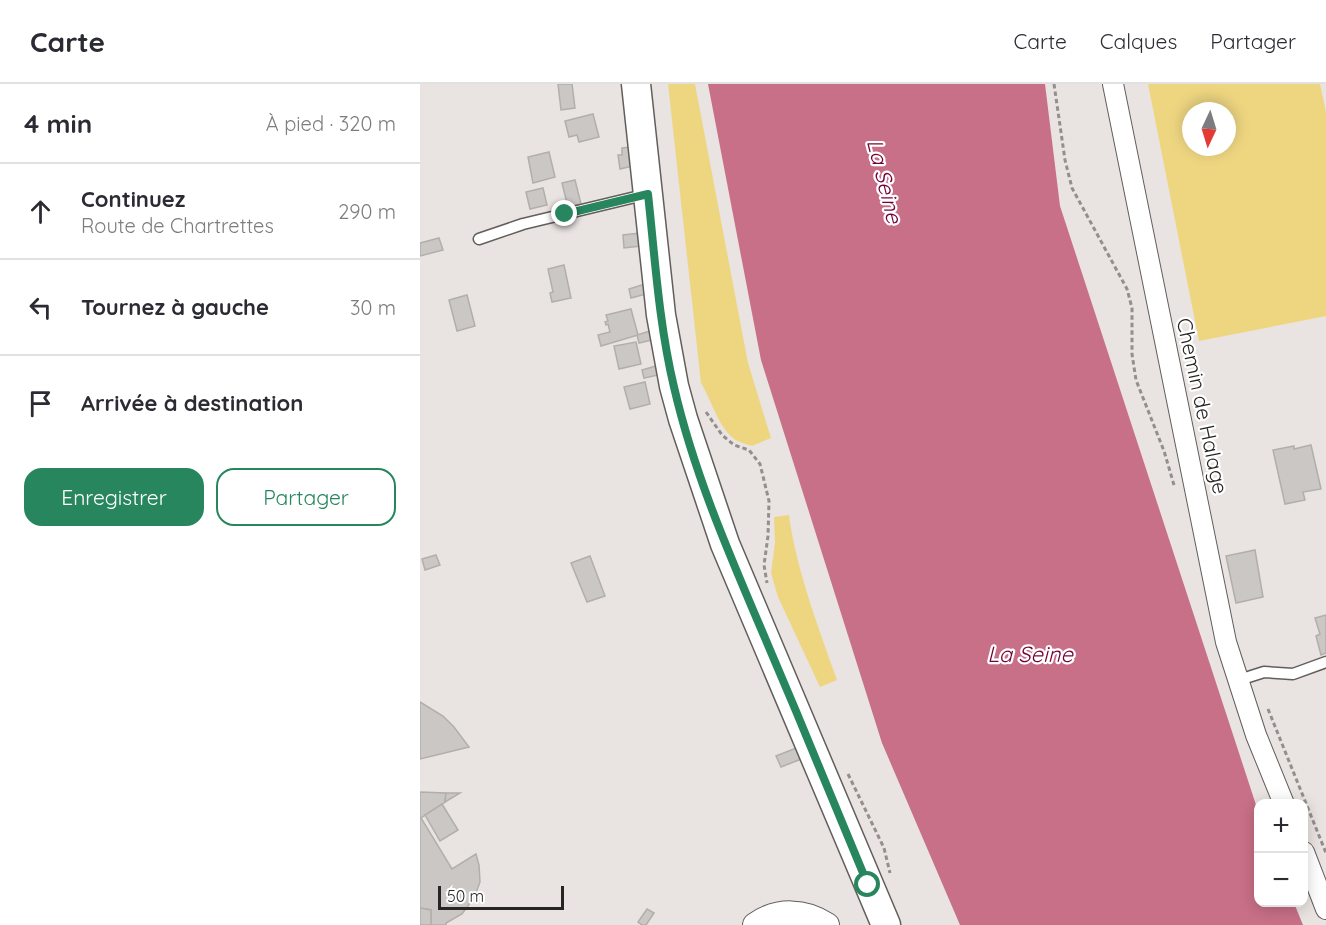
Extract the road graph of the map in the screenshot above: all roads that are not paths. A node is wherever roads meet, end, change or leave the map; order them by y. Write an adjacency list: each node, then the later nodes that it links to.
1 (636, 84): 3 (main road)
2 (1113, 84): 6 (street, Chemin de Halage)
3 (648, 194): 4 (lane); 12 (main road)
4 (479, 239)
5 (1326, 662): 6 (lane)
6 (1239, 680): 7 (street, Chemin de Halage)
7 (1282, 799)
8 (1304, 853): 9 (street)
9 (1324, 898)
10 (755, 925): 11 (street)
11 (827, 925)
12 (886, 925)

